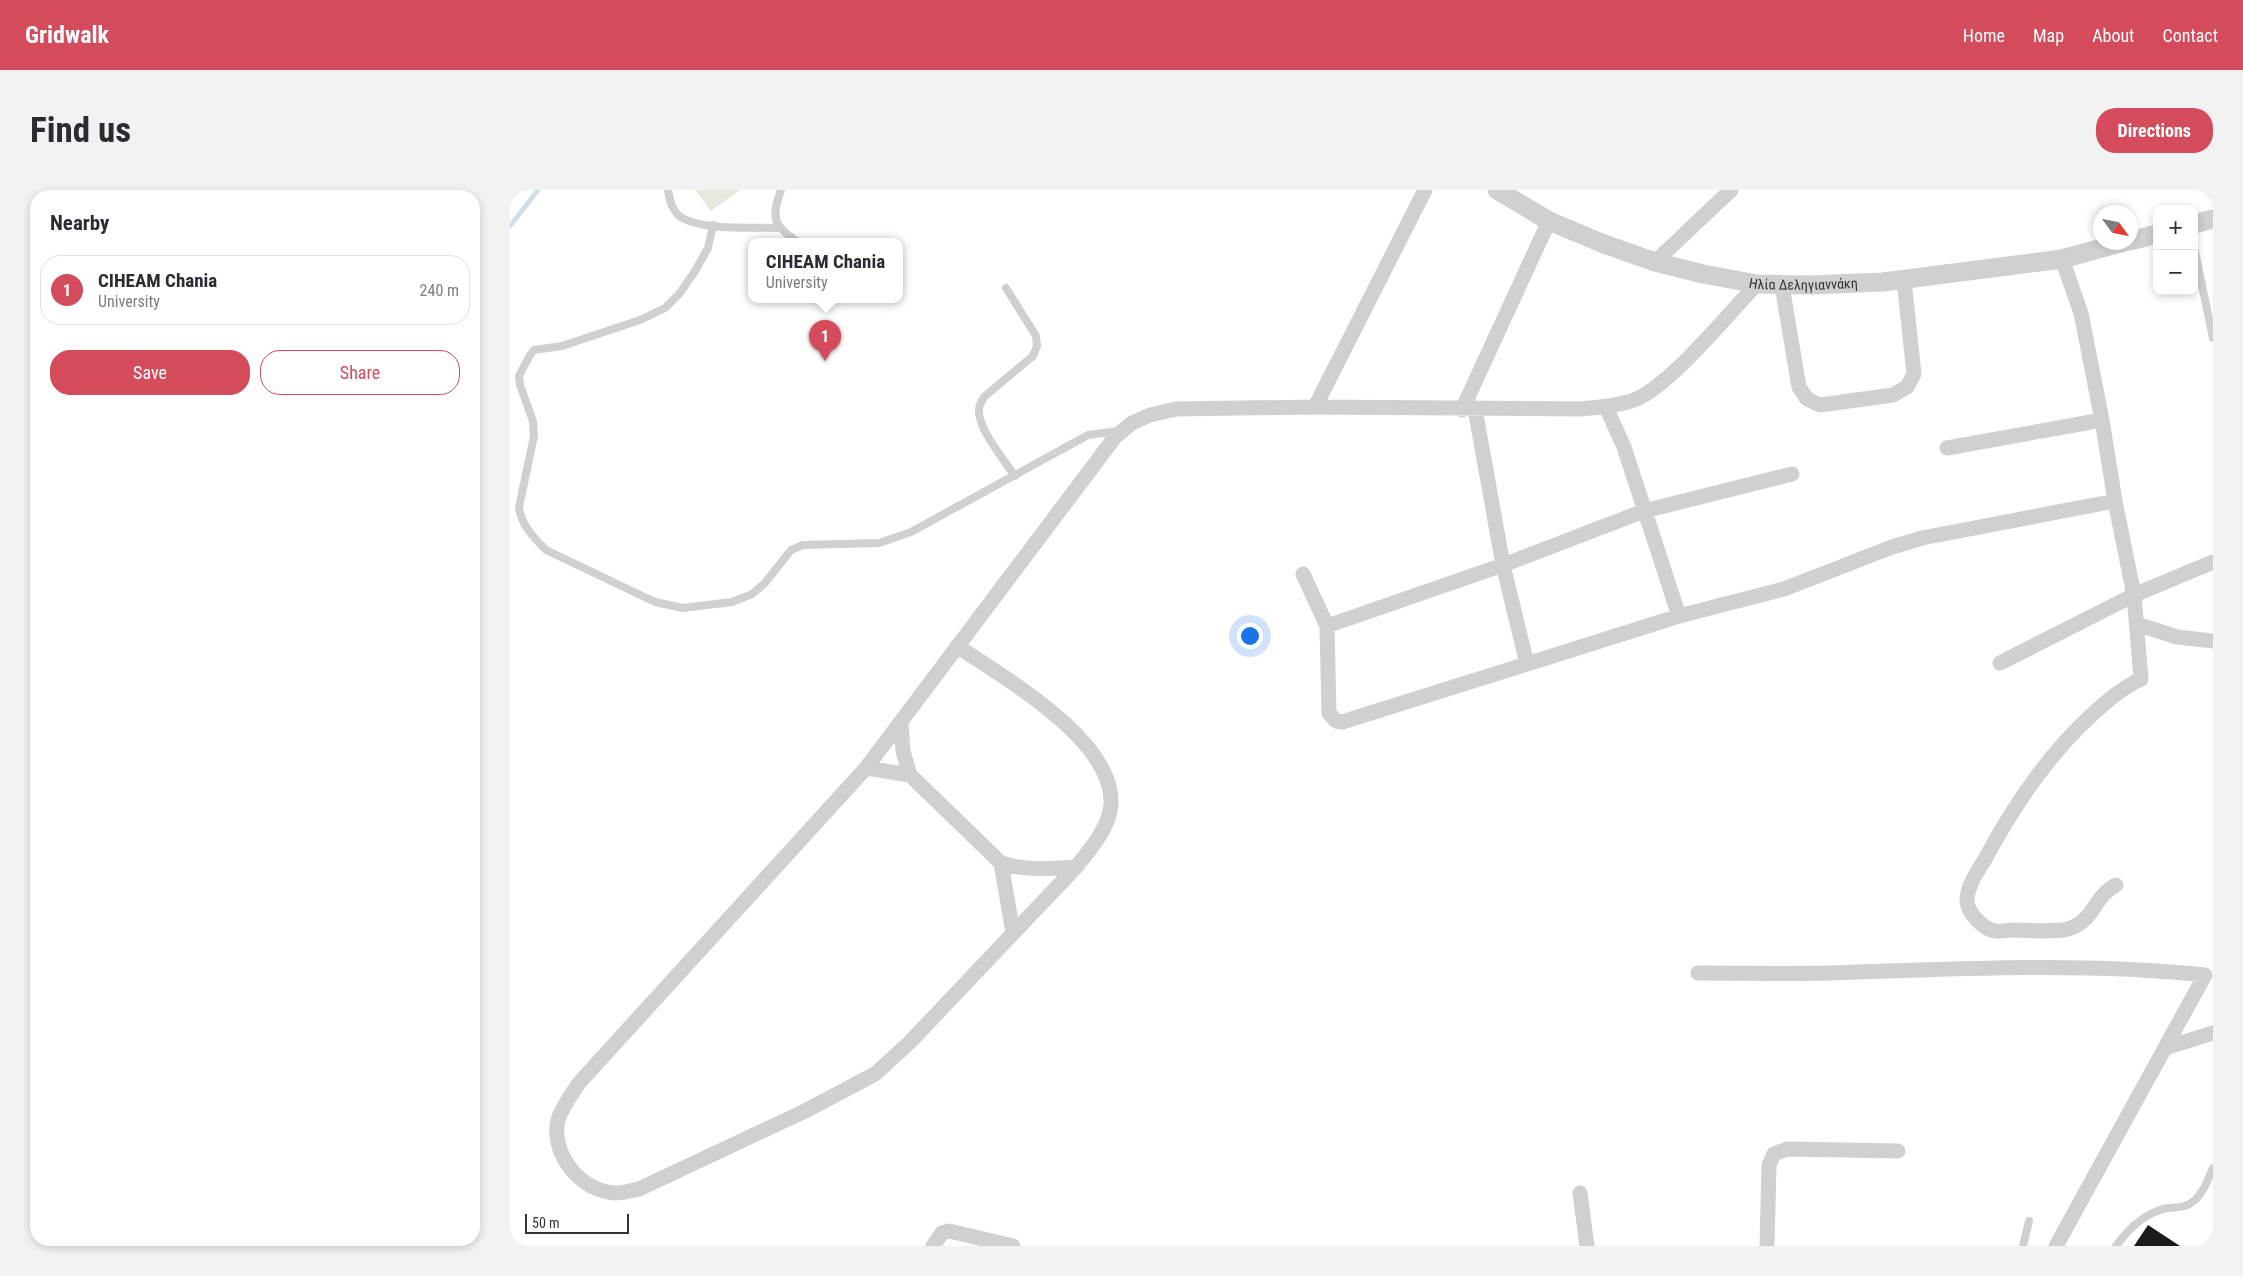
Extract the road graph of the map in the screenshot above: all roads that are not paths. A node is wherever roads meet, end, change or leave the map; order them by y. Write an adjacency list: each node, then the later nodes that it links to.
1 (668, 190): 9 (lane)
2 (782, 190): 10 (lane)
3 (1425, 190): 24 (street)
4 (1731, 190): 17 (street)
5 (1506, 193): 7 (street, Ηλία Δεληγιαννάκη)
6 (2213, 219): 8 (street)
7 (1549, 221): 17 (street, Ηλία Δεληγιαννάκη); 25 (street)
8 (2198, 223)
9 (713, 225): 10 (lane); 30 (lane)
10 (779, 228): 12 (lane)
11 (2153, 235): 13 (street)
12 (793, 238)
13 (2138, 239)
14 (2095, 250): 16 (street, Ηλία Δεληγιαννάκη)
15 (2195, 250): 22 (lane)
16 (2062, 259): 18 (street, Ηλία Δεληγιαννάκη); 26 (street)
17 (1655, 262): 19 (street, Ηλία Δεληγιαννάκη)
18 (1904, 280): 20 (street, Ηλία Δεληγιαννάκη); 20 (street)
19 (1757, 284): 20 (street, Ηλία Δεληγιαννάκη); 23 (street)
20 (1782, 286)
21 (1006, 288): 30 (lane)
22 (2213, 338)
23 (1606, 406): 25 (street); 32 (street)
24 (1315, 407): 25 (street); 27 (street)
25 (1469, 410): 34 (street)
26 (2102, 420): 28 (street); 31 (street)
27 (1123, 431): 30 (lane); 41 (street)
28 (1947, 448)
29 (1792, 474): 32 (street)
30 (1015, 476)
31 (2115, 500): 36 (street); 37 (street)
32 (1644, 511): 34 (street); 37 (street)
33 (2213, 562): 36 (street)
34 (1503, 564): 39 (street); 43 (street)
35 (1303, 574): 39 (street)
36 (2134, 595): 38 (street); 42 (street)
37 (1679, 616): 43 (street)
38 (2137, 624): 40 (street); 49 (street)
39 (1327, 626): 43 (street)
40 (2213, 641)
41 (956, 646): 44 (street); 48 (street)
42 (2000, 663)
43 (1527, 664)
44 (901, 723): 45 (street); 46 (street)
45 (866, 768): 46 (street); 50 (street)
46 (910, 775): 47 (street)
47 (1001, 863): 48 (street); 50 (street)
48 (1076, 867): 50 (street)
49 (2116, 885)
50 (1013, 934)
51 (1698, 973): 52 (street)
52 (2209, 976): 54 (street)
53 (2213, 1033): 54 (street)
54 (2165, 1048): 64 (street)
55 (1898, 1151): 62 (street)
56 (2213, 1168): 65 (lane)
57 (1580, 1193): 61 (street)
58 (2029, 1221): 63 (lane)
59 (933, 1246): 60 (street)
60 (1013, 1246)
61 (1587, 1246)
62 (1767, 1246)
63 (2023, 1246)
64 (2056, 1246)
65 (2116, 1246)

